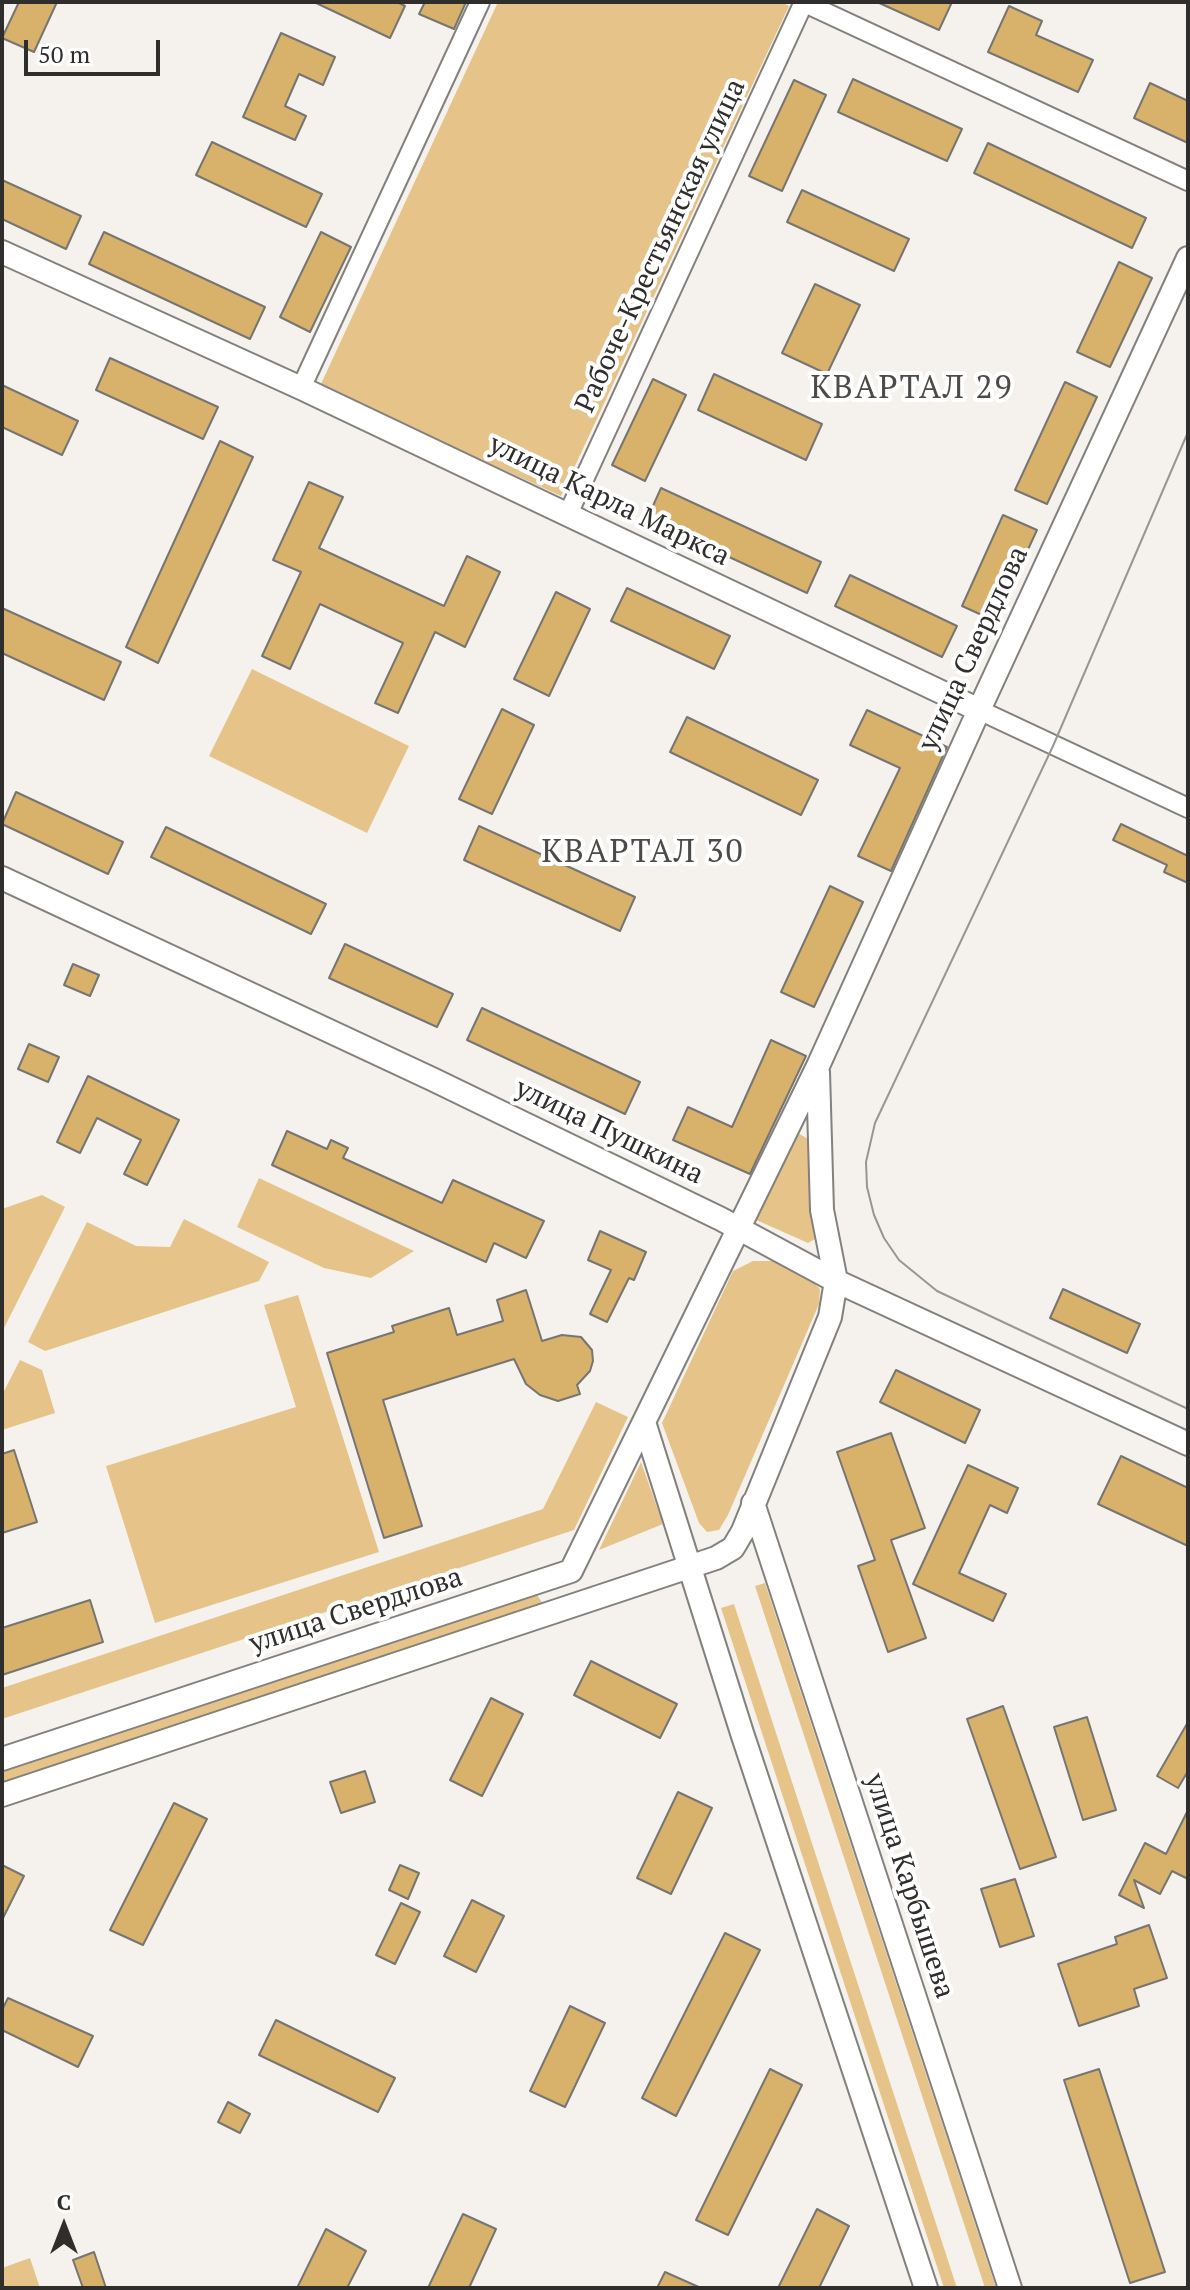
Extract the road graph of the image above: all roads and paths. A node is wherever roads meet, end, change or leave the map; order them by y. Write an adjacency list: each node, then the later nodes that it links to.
1 (480, 2): 6 (street)
2 (804, 2): 3 (street); 7 (street, Рабоче-Крестьянская улица)
3 (1188, 181)
4 (2, 252): 6 (street, улица Карла Маркса)
5 (1188, 258): 8 (street, улица Свердлова)
6 (301, 388): 7 (street, улица Карла Маркса)
7 (568, 514): 8 (street, улица Карла Маркса)
8 (979, 710): 9 (street, улица Карла Маркса); 11 (street, улица Свердлова)
9 (1188, 808)
10 (2, 878): 12 (street, улица Пушкина)
11 (818, 1066): 12 (street, улица Свердлова); 13 (street, улица Свердлова)
12 (738, 1228): 13 (street, улица Пушкина); 14 (street, улица Свердлова)
13 (836, 1281): 15 (street, улица Пушкина); 16 (street, улица Свердлова)
14 (644, 1422): 17 (street); 18 (street, улица Свердлова)
15 (1188, 1444)
16 (753, 1503): 17 (street, улица Свердлова); 21 (street, улица Карбышева)
17 (690, 1566): 19 (street, улица Свердлова); 20 (street)
18 (2, 1759)
19 (2, 1795)
20 (926, 2288)
21 (1010, 2288)

